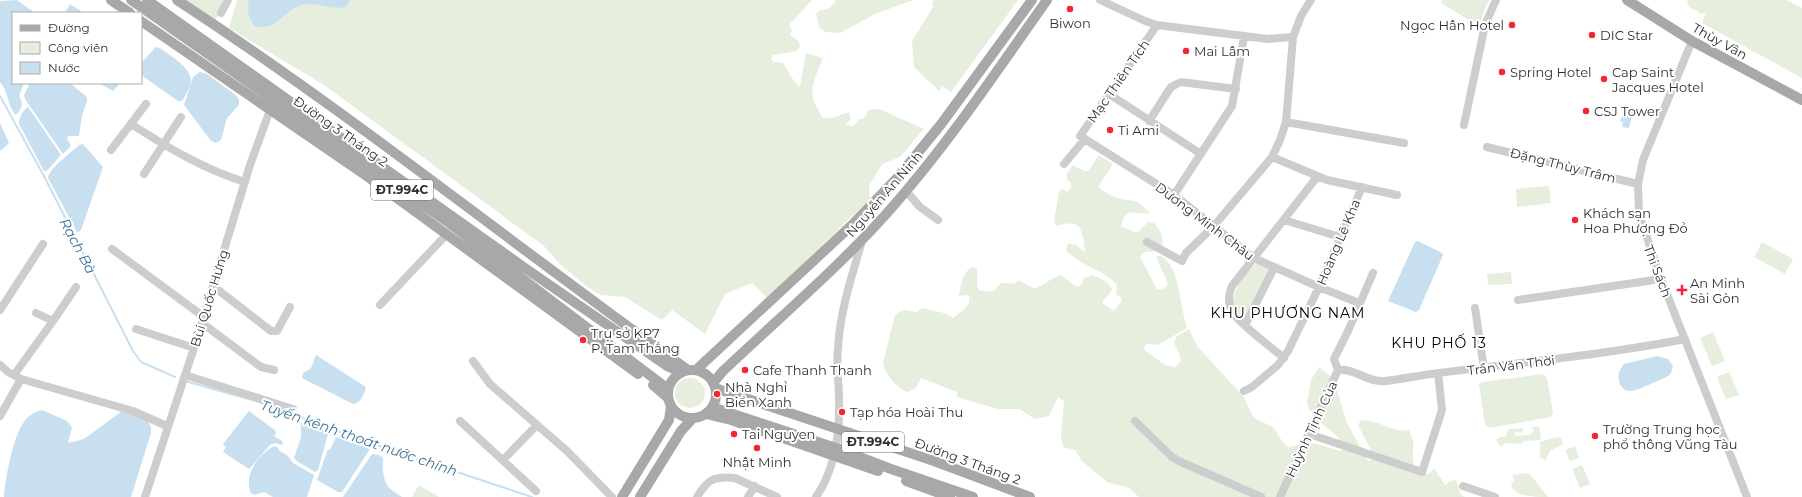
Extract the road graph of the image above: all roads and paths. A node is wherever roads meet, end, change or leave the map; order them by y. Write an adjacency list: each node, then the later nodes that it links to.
1 (111, 0): 12 (main road)
2 (131, 0): 22 (main road, Đường 3 Tháng 2 / ĐT.994C)
3 (146, 0): 86 (main road, Đường 3 Tháng 2 / ĐT.994C)
4 (177, 0): 86 (main road, Đường 3 Tháng 2 / ĐT.994C)
5 (228, 0): 13 (street)
6 (1032, 0): 27 (main road, Nguyễn An Ninh)
7 (1047, 0): 31 (main road, Nguyễn An Ninh)
8 (1100, 0): 15 (street)
9 (1312, 0): 17 (street)
10 (1496, 0): 30 (street)
11 (1628, 0): 18 (main road, Thùy Vân)
12 (129, 12)
13 (220, 13)
14 (142, 22): 24 (main road, Đường 3 Tháng 2 / ĐT.994C)
15 (1157, 25): 16 (street); 20 (street, Mạc Thiên Tích)
16 (1244, 37): 17 (street); 19 (street)
17 (1293, 37): 28 (street)
18 (1692, 41): 21 (main road, Thùy Vân); 43 (street, Thi Sách)
19 (1236, 89): 26 (street); 37 (street)
20 (1109, 94): 26 (street); 32 (street, Mạc Thiên Tích)
21 (1802, 100)
22 (277, 102): 24 (street, Bùi Quốc Hưng); 92 (main road, Đường 3 Tháng 2 / ĐT.994C)
23 (146, 104): 29 (street)
24 (270, 110): 42 (street, Bùi Quốc Hưng); 54 (main road, Đường 3 Tháng 2 / ĐT.994C)
25 (181, 117): 34 (street)
26 (1149, 121): 37 (street)
27 (942, 122): 31 (main road); 48 (main road, Nguyễn An Ninh)
28 (1286, 122): 33 (street); 38 (street)
29 (131, 124): 34 (street); 36 (street)
30 (1464, 125)
31 (954, 130): 45 (main road, Nguyễn An Ninh)
32 (1082, 138): 39 (street, Mạc Thiên Tích); 46 (street, Dương Minh Châu)
33 (1404, 143)
34 (163, 145): 40 (street); 42 (street)
35 (1487, 147): 43 (street, Đặng Thùy Trâm)
36 (111, 150)
37 (1201, 154): 46 (street)
38 (1272, 157): 41 (street); 53 (street)
39 (1064, 164)
40 (144, 174)
41 (1316, 177): 44 (street); 50 (street)
42 (245, 182): 64 (street, Bùi Quốc Hưng)
43 (1638, 184): 63 (street, Thi Sách)
44 (1362, 187): 47 (street); 55 (street, Hoàng Lê Kha)
45 (906, 191): 49 (street); 51 (main road, Nguyễn An Ninh)
46 (1174, 195): 53 (street, Dương Minh Châu)
47 (1397, 195)
48 (865, 212): 51 (main road); 52 (main road, Nguyễn An Ninh)
49 (938, 220)
50 (1284, 220): 55 (street); 60 (street)
51 (877, 222): 56 (main road, Nguyễn An Ninh)
52 (852, 225): 56 (main road); 86 (main road, Nguyễn An Ninh)
53 (1213, 227): 57 (street); 60 (street, Dương Minh Châu)
54 (447, 234): 69 (street); 92 (main road, Đường 3 Tháng 2 / ĐT.994C)
55 (1340, 237): 66 (street, Hoàng Lê Kha)
56 (862, 241): 90 (main road, Nguyễn An Ninh); 101 (street)
57 (1147, 242)
58 (43, 244): 72 (street)
59 (112, 249): 74 (street)
60 (1254, 258): 61 (street, Dương Minh Châu); 76 (street)
61 (1274, 268): 66 (street, Dương Minh Châu); 76 (street)
62 (1373, 274): 68 (street, Huỳnh Tịnh Của)
63 (1661, 279): 67 (street); 78 (street, Thi Sách)
64 (213, 286): 70 (street); 74 (street, Bùi Quốc Hưng)
65 (76, 287): 75 (street)
66 (1319, 288): 68 (street, Dương Minh Châu); 80 (street, Hoàng Lê Kha)
67 (1518, 300)
68 (1359, 303): 85 (street, Huỳnh Tịnh Của)
69 (380, 305)
70 (290, 306)
71 (1475, 308): 83 (street)
72 (0, 310)
73 (36, 313): 75 (street)
74 (203, 320): 79 (street, Bùi Quốc Hưng); 84 (street)
75 (53, 321): 89 (street)
76 (1245, 325): 80 (street)
77 (136, 328): 79 (street)
78 (1685, 339): 83 (street, Trần Văn Thời); 123 (street, Thi Sách)
79 (194, 348): 88 (street, Bùi Quốc Hưng)
80 (1284, 358): 91 (street, Hoàng Lê Kha)
81 (473, 361): 99 (street)
82 (0, 365): 89 (street)
83 (1484, 368): 87 (street, Trần Văn Thời)
84 (274, 370)
85 (1338, 370): 87 (street, Trần Văn Thời); 102 (street, Huỳnh Tịnh Của)
86 (688, 371): 90 (main road, ĐT.994C); 92 (main road)
87 (1438, 373): 102 (street)
88 (185, 375): 93 (street); 100 (street, Bùi Quốc Hưng)
89 (18, 377): 95 (street); 100 (street)
90 (715, 388): 94 (main road); 101 (main road, Đường 3 Tháng 2 / ĐT.994C)
91 (1244, 391)
92 (669, 398): 96 (main road, ĐT.994C); 111 (main road)
93 (293, 409)
94 (709, 410): 96 (main road); 103 (main road, ĐT.994C)
95 (0, 416)
96 (693, 418): 112 (main road)
97 (460, 421): 104 (street)
98 (1135, 421): 120 (street)
99 (537, 425): 104 (street); 110 (street)
100 (167, 426): 109 (street, Bùi Quốc Hưng)
101 (839, 433): 103 (street); 118 (main road, Đường 3 Tháng 2 / ĐT.994C); 119 (main road, Đường 3 Tháng 2 / ĐT.994C)
102 (1309, 434): 121 (street, Huỳnh Tịnh Của)
103 (835, 452): 108 (street); 116 (main road, ĐT.994C); 117 (main road, ĐT.994C)
104 (503, 460): 107 (street)
105 (755, 486): 113 (street); 114 (street); 115 (street)
106 (1463, 486): 122 (street)
107 (536, 491)
108 (820, 496)
109 (145, 497)
110 (612, 497)
111 (622, 497)
112 (640, 497)
113 (697, 497)
114 (748, 497)
115 (777, 497)
116 (950, 497)
117 (973, 497)
118 (1015, 497)
119 (1030, 497)
120 (1261, 497)
121 (1280, 497)
122 (1495, 497)
123 (1747, 497)

